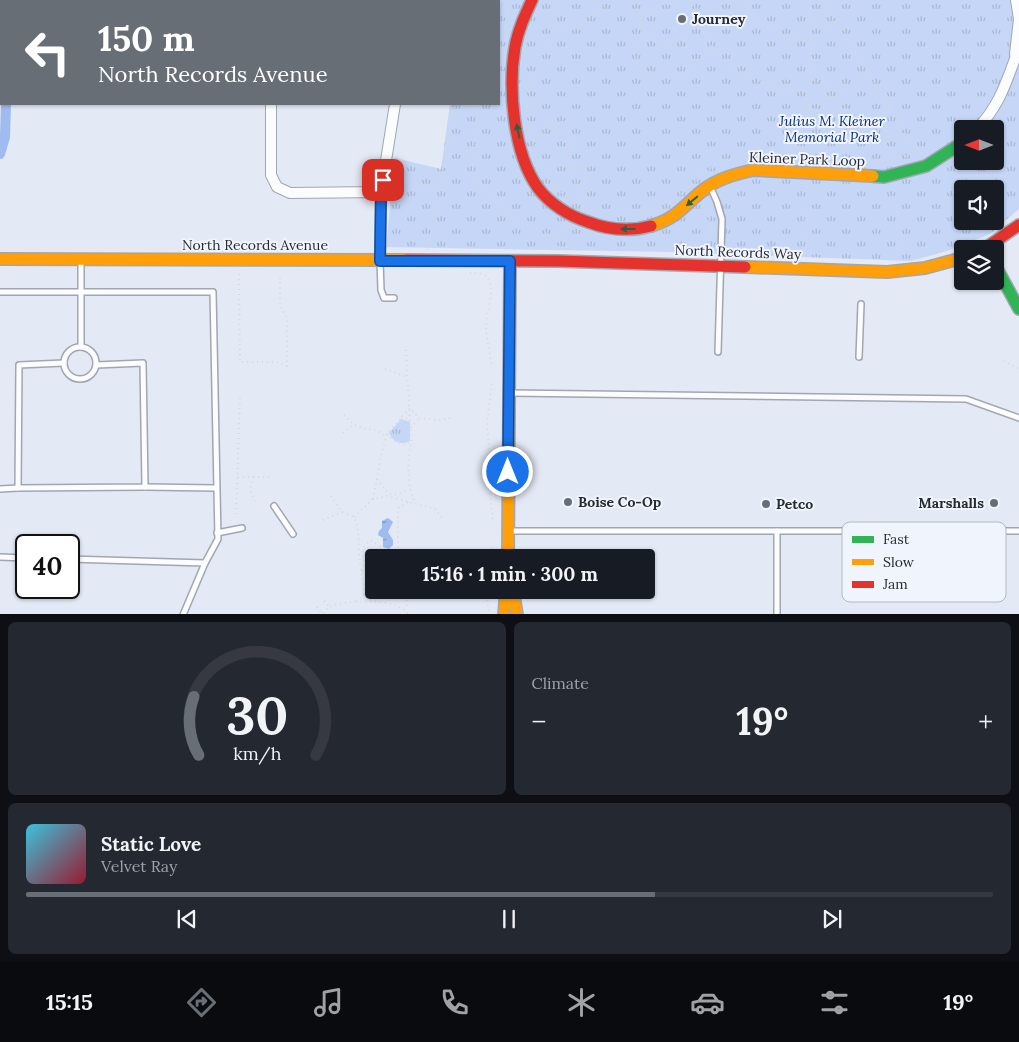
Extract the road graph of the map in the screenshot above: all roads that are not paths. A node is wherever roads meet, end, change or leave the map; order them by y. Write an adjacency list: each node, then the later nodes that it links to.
1 (532, 0): 9 (street, Kleiner Park Loop, one-way to 1)
2 (1016, 0): 4 (street)
3 (1019, 48): 4 (street)
4 (1014, 60): 7 (street)
5 (271, 105): 10 (street)
6 (395, 105): 10 (street)
7 (985, 120)
8 (954, 148): 9 (street, Kleiner Park Loop)
9 (710, 186): 18 (lane)
10 (381, 192): 15 (street)
11 (1019, 225): 12 (street)
12 (997, 240)
13 (0, 258): 14 (street, North Records Avenue)
14 (81, 259): 15 (street, North Records Avenue); 21 (lane)
15 (380, 261): 16 (street, North Records Avenue); 22 (lane)
16 (510, 261): 18 (street, North Records Way); 30 (street)
17 (954, 261): 18 (street, North Records Way)
18 (720, 267): 26 (lane)
19 (1004, 282): 24 (street)
20 (0, 292): 21 (lane)
21 (81, 292): 25 (lane); 34 (lane)
22 (394, 298)
23 (861, 304): 27 (lane)
24 (1019, 309)
25 (81, 347): 28 (lane); 29 (lane)
26 (718, 352)
27 (859, 357)
28 (64, 363): 29 (lane); 33 (lane)
29 (96, 365): 32 (lane)
30 (509, 393): 31 (lane); 38 (street)
31 (1019, 418)
32 (145, 487): 33 (lane); 34 (lane)
33 (18, 488): 35 (lane)
34 (215, 488): 43 (lane)
35 (0, 489)
36 (274, 506): 44 (lane)
37 (242, 528): 43 (lane)
38 (508, 531): 39 (lane); 45 (street)
39 (777, 531): 40 (lane); 55 (lane)
40 (842, 531)
41 (1006, 531): 42 (lane)
42 (1019, 531)
43 (217, 533): 49 (lane)
44 (293, 534)
45 (508, 549)
46 (0, 557): 47 (lane)
47 (15, 558)
48 (80, 559): 49 (lane)
49 (205, 563): 52 (lane)
50 (505, 599): 53 (street)
51 (514, 599): 54 (street)
52 (184, 614)
53 (504, 614)
54 (517, 614)
55 (777, 614)

